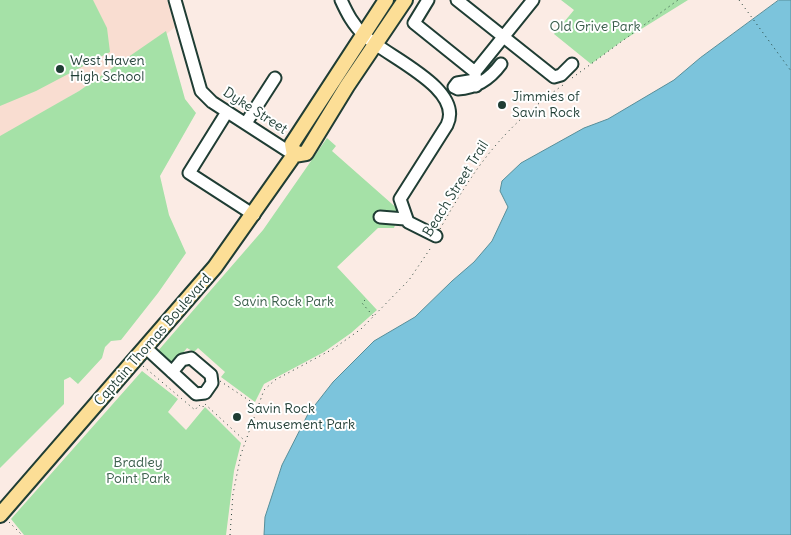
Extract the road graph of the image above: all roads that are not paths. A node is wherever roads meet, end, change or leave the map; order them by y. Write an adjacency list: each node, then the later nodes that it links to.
1 (175, 0): 16 (street, Dyke Street)
2 (341, 0): 8 (street)
3 (386, 0): 8 (main road, Captain Thomas Boulevard)
4 (404, 0): 10 (main road, Captain Thomas Boulevard)
5 (428, 0): 14 (street)
6 (457, 0): 9 (street)
7 (533, 0): 9 (street)
8 (363, 35): 10 (street); 18 (main road, Captain Thomas Boulevard)
9 (503, 36): 12 (street); 14 (street)
10 (374, 45): 15 (street); 18 (main road, Captain Thomas Boulevard)
11 (502, 64): 14 (street)
12 (572, 64)
13 (275, 78): 17 (street)
14 (475, 79): 15 (street)
15 (438, 88): 21 (street)
16 (227, 112): 17 (street, Dyke Street); 19 (street)
17 (246, 123): 18 (street, Dyke Street)
18 (294, 155): 19 (main road, Captain Thomas Boulevard)
19 (254, 215): 23 (main road, Captain Thomas Boulevard)
20 (380, 217): 21 (street)
21 (405, 219): 22 (street)
22 (436, 236)
23 (146, 348): 24 (street); 25 (main road, Captain Thomas Boulevard)
24 (172, 372): 24 (street)
25 (0, 515)

